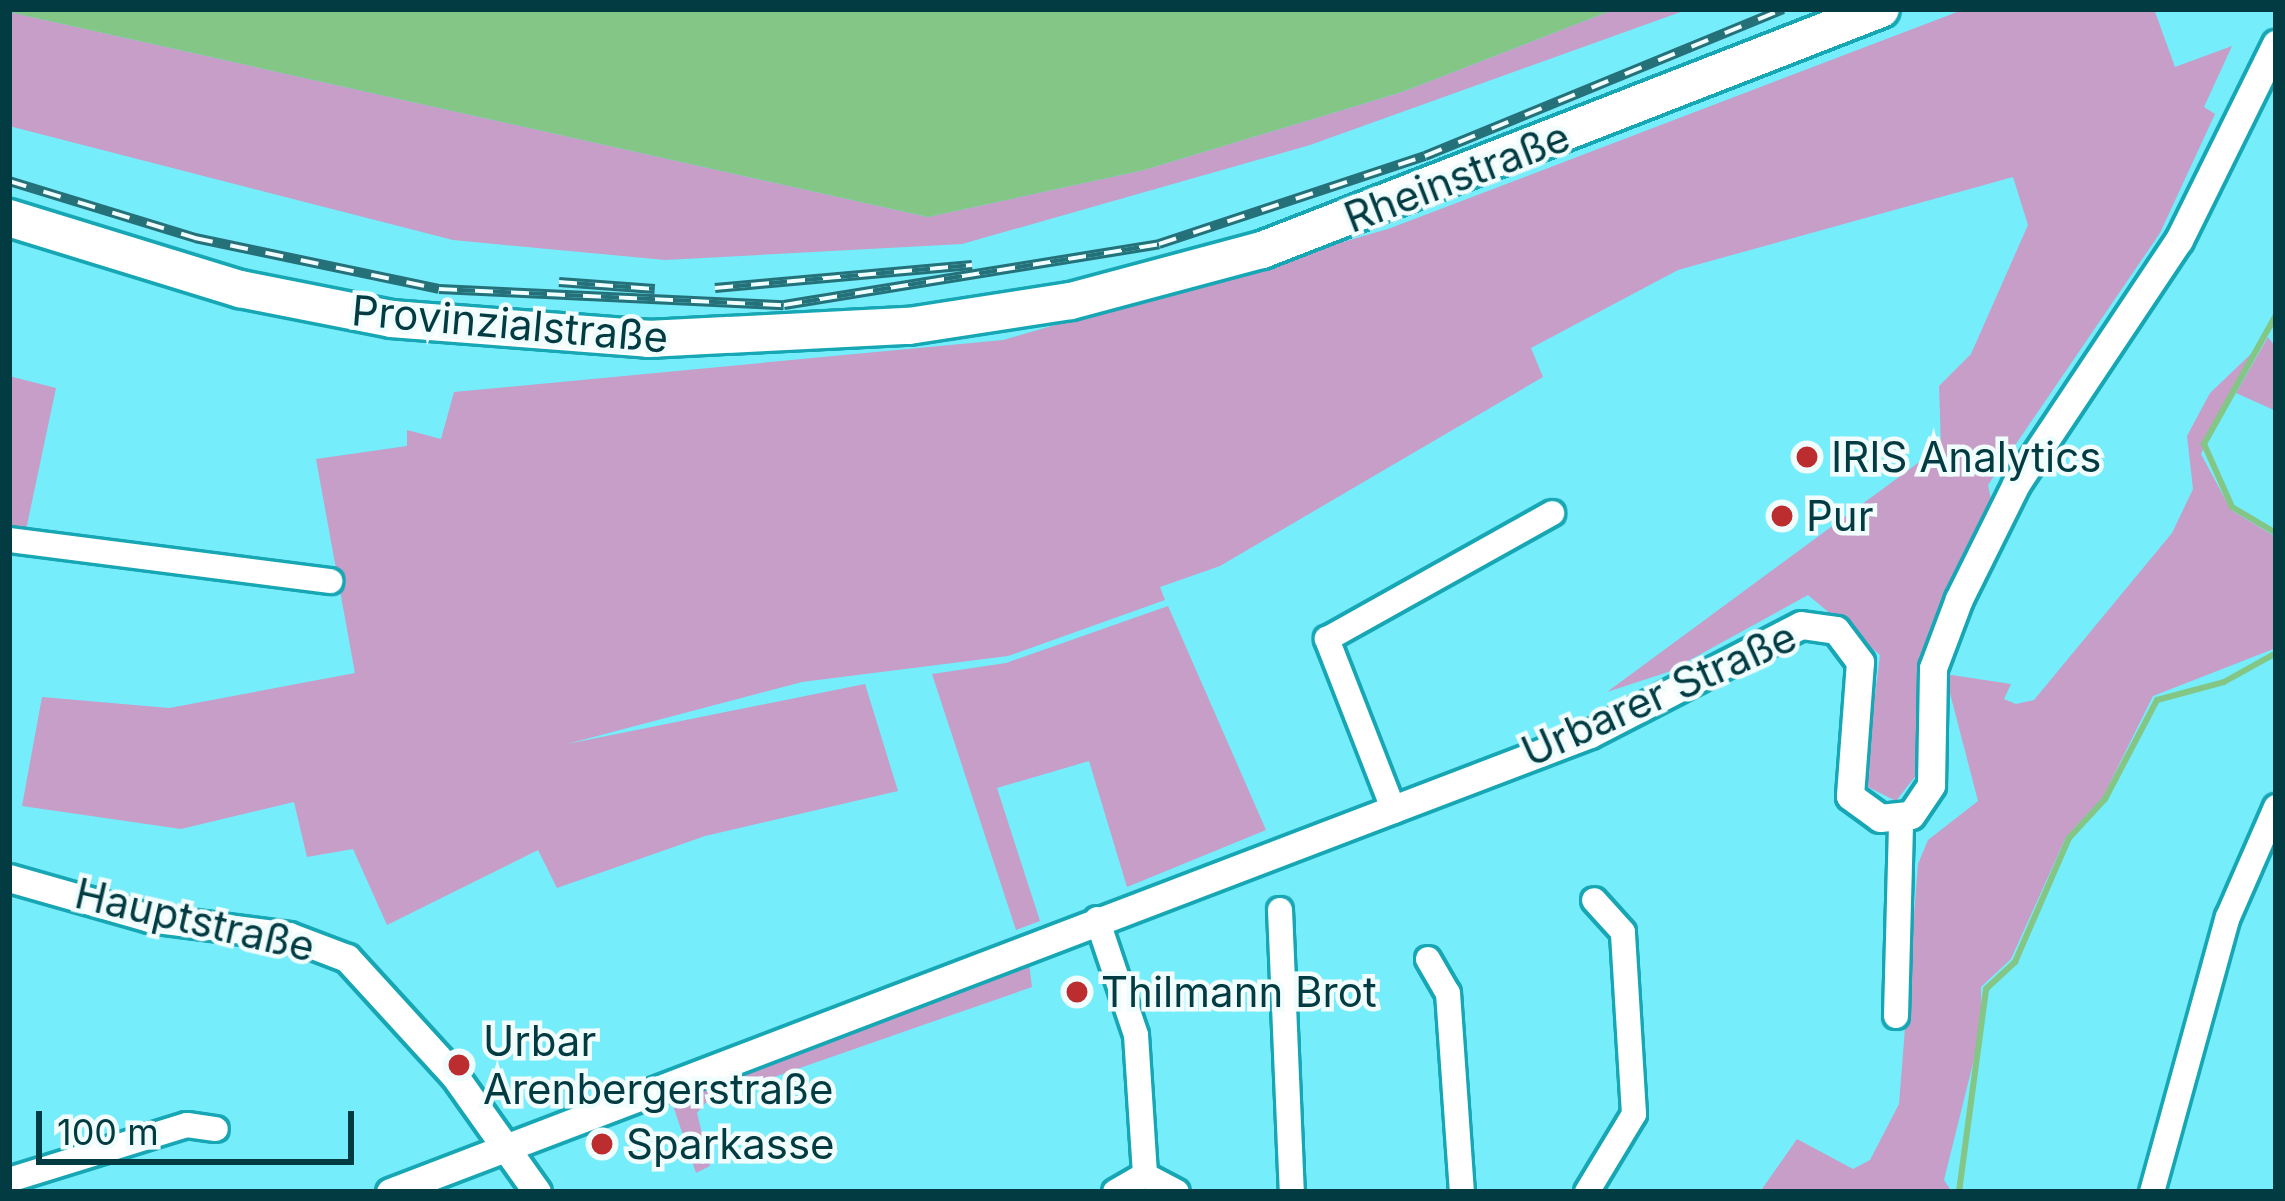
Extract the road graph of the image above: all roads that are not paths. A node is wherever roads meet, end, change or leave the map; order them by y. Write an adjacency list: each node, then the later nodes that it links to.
1 (1881, 9): 4 (main road, Rheinstraße)
2 (2276, 44): 10 (street)
3 (9, 218): 4 (main road, Provinzialstraße)
4 (1022, 310)
5 (1552, 513): 9 (street)
6 (9, 540): 7 (street)
7 (330, 581)
8 (2276, 807): 28 (street)
9 (1394, 811): 10 (street, Urbarer Straße); 14 (street, Urbarer Straße)
10 (1900, 819): 16 (street)
11 (9, 878): 18 (street, Hauptstraße)
12 (1594, 900): 27 (street)
13 (1280, 910): 25 (street)
14 (1097, 919): 18 (street, Urbarer Straße); 19 (street)
15 (1428, 959): 26 (street)
16 (1896, 1016)
17 (216, 1130): 20 (street)
18 (509, 1148): 21 (street, Urbarer Straße); 22 (street, Hauptstraße)
19 (1145, 1175): 23 (street); 24 (street)
20 (9, 1180)
21 (390, 1192)
22 (537, 1192)
23 (1114, 1192)
24 (1177, 1192)
25 (1292, 1192)
26 (1462, 1192)
27 (1587, 1192)
28 (2152, 1192)

